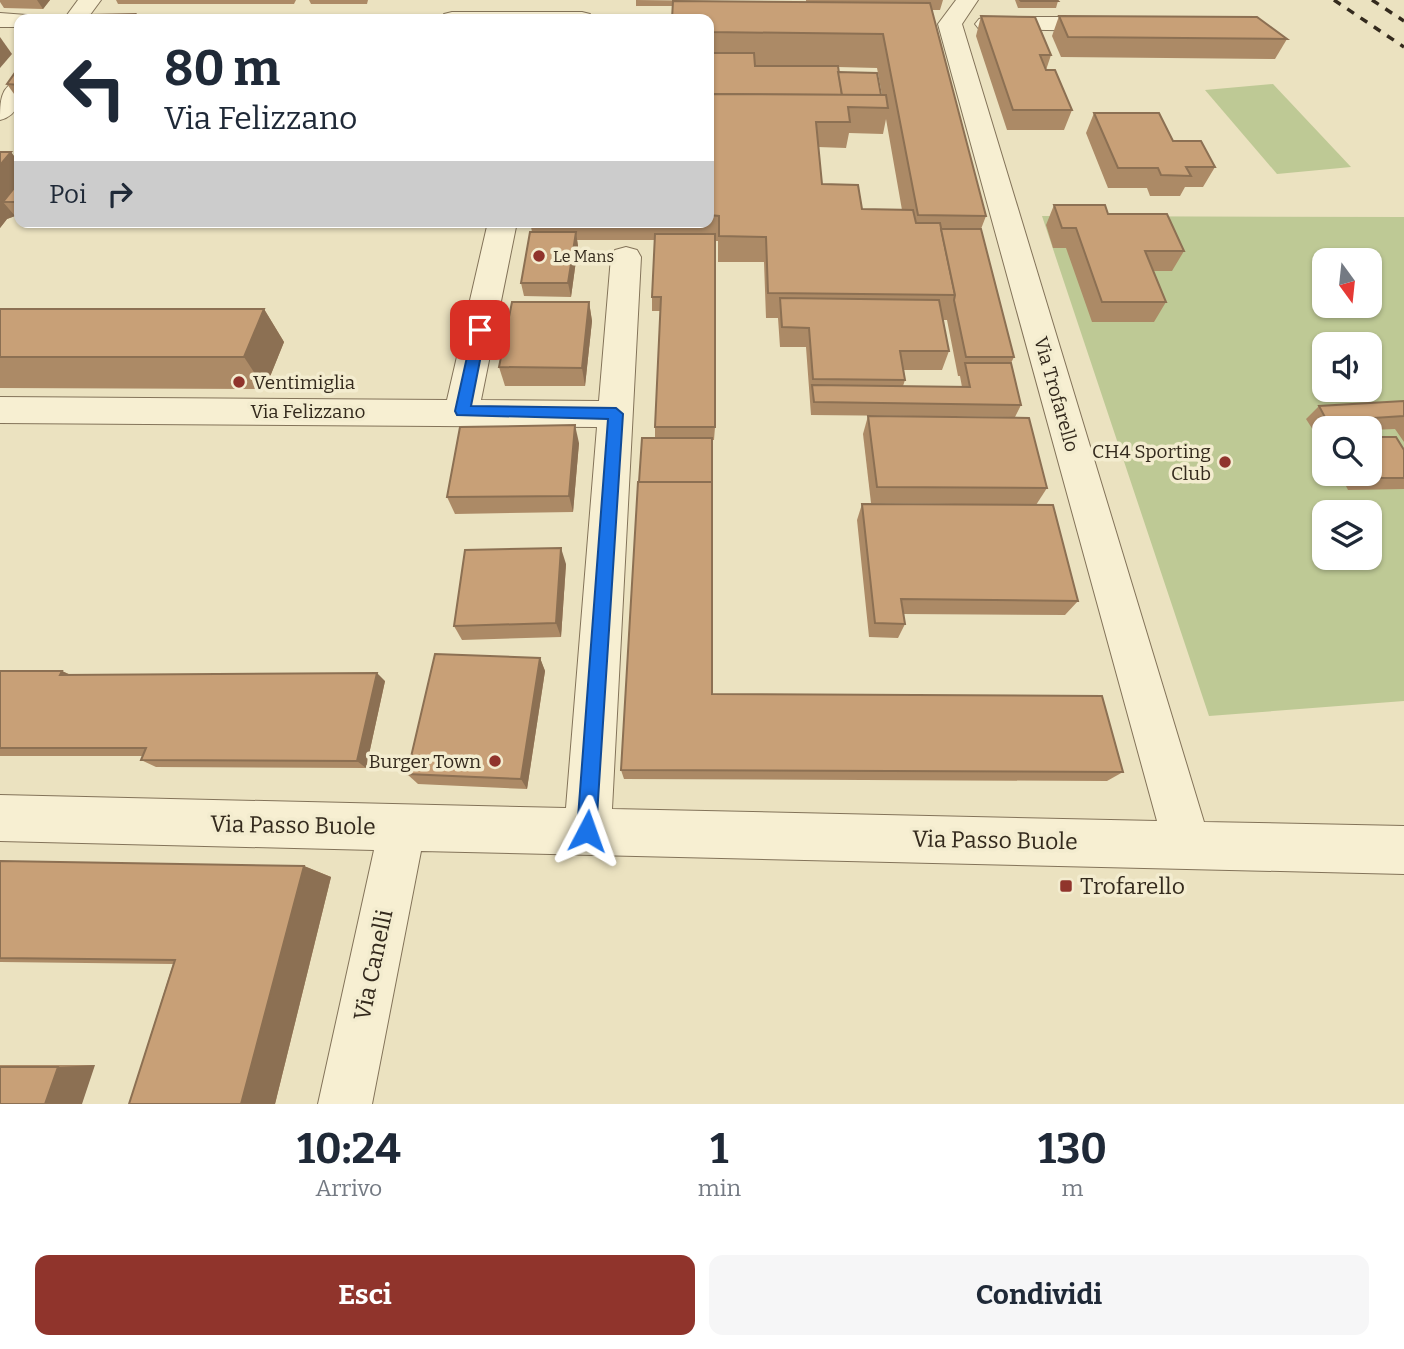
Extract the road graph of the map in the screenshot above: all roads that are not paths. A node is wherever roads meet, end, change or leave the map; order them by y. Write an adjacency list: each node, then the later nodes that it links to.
1 (90, 0): 2 (street)
2 (79, 14)
3 (947, 16): 4 (street); 15 (street, Via Trofarello)
4 (1129, 24)
5 (14, 94): 6 (street)
6 (0, 112)
7 (502, 228): 10 (street)
8 (626, 257): 11 (street)
9 (0, 410): 10 (street, Via Felizzano)
10 (462, 411): 11 (street, Via Felizzano)
11 (616, 414): 14 (street)
12 (0, 818): 13 (street, Via Passo Buole)
13 (402, 827): 14 (street, Via Passo Buole); 17 (street, Via Canelli)
14 (587, 831): 15 (street, Via Passo Buole)
15 (1187, 844): 16 (street, Via Passo Buole)
16 (1404, 850)
17 (345, 1104)

